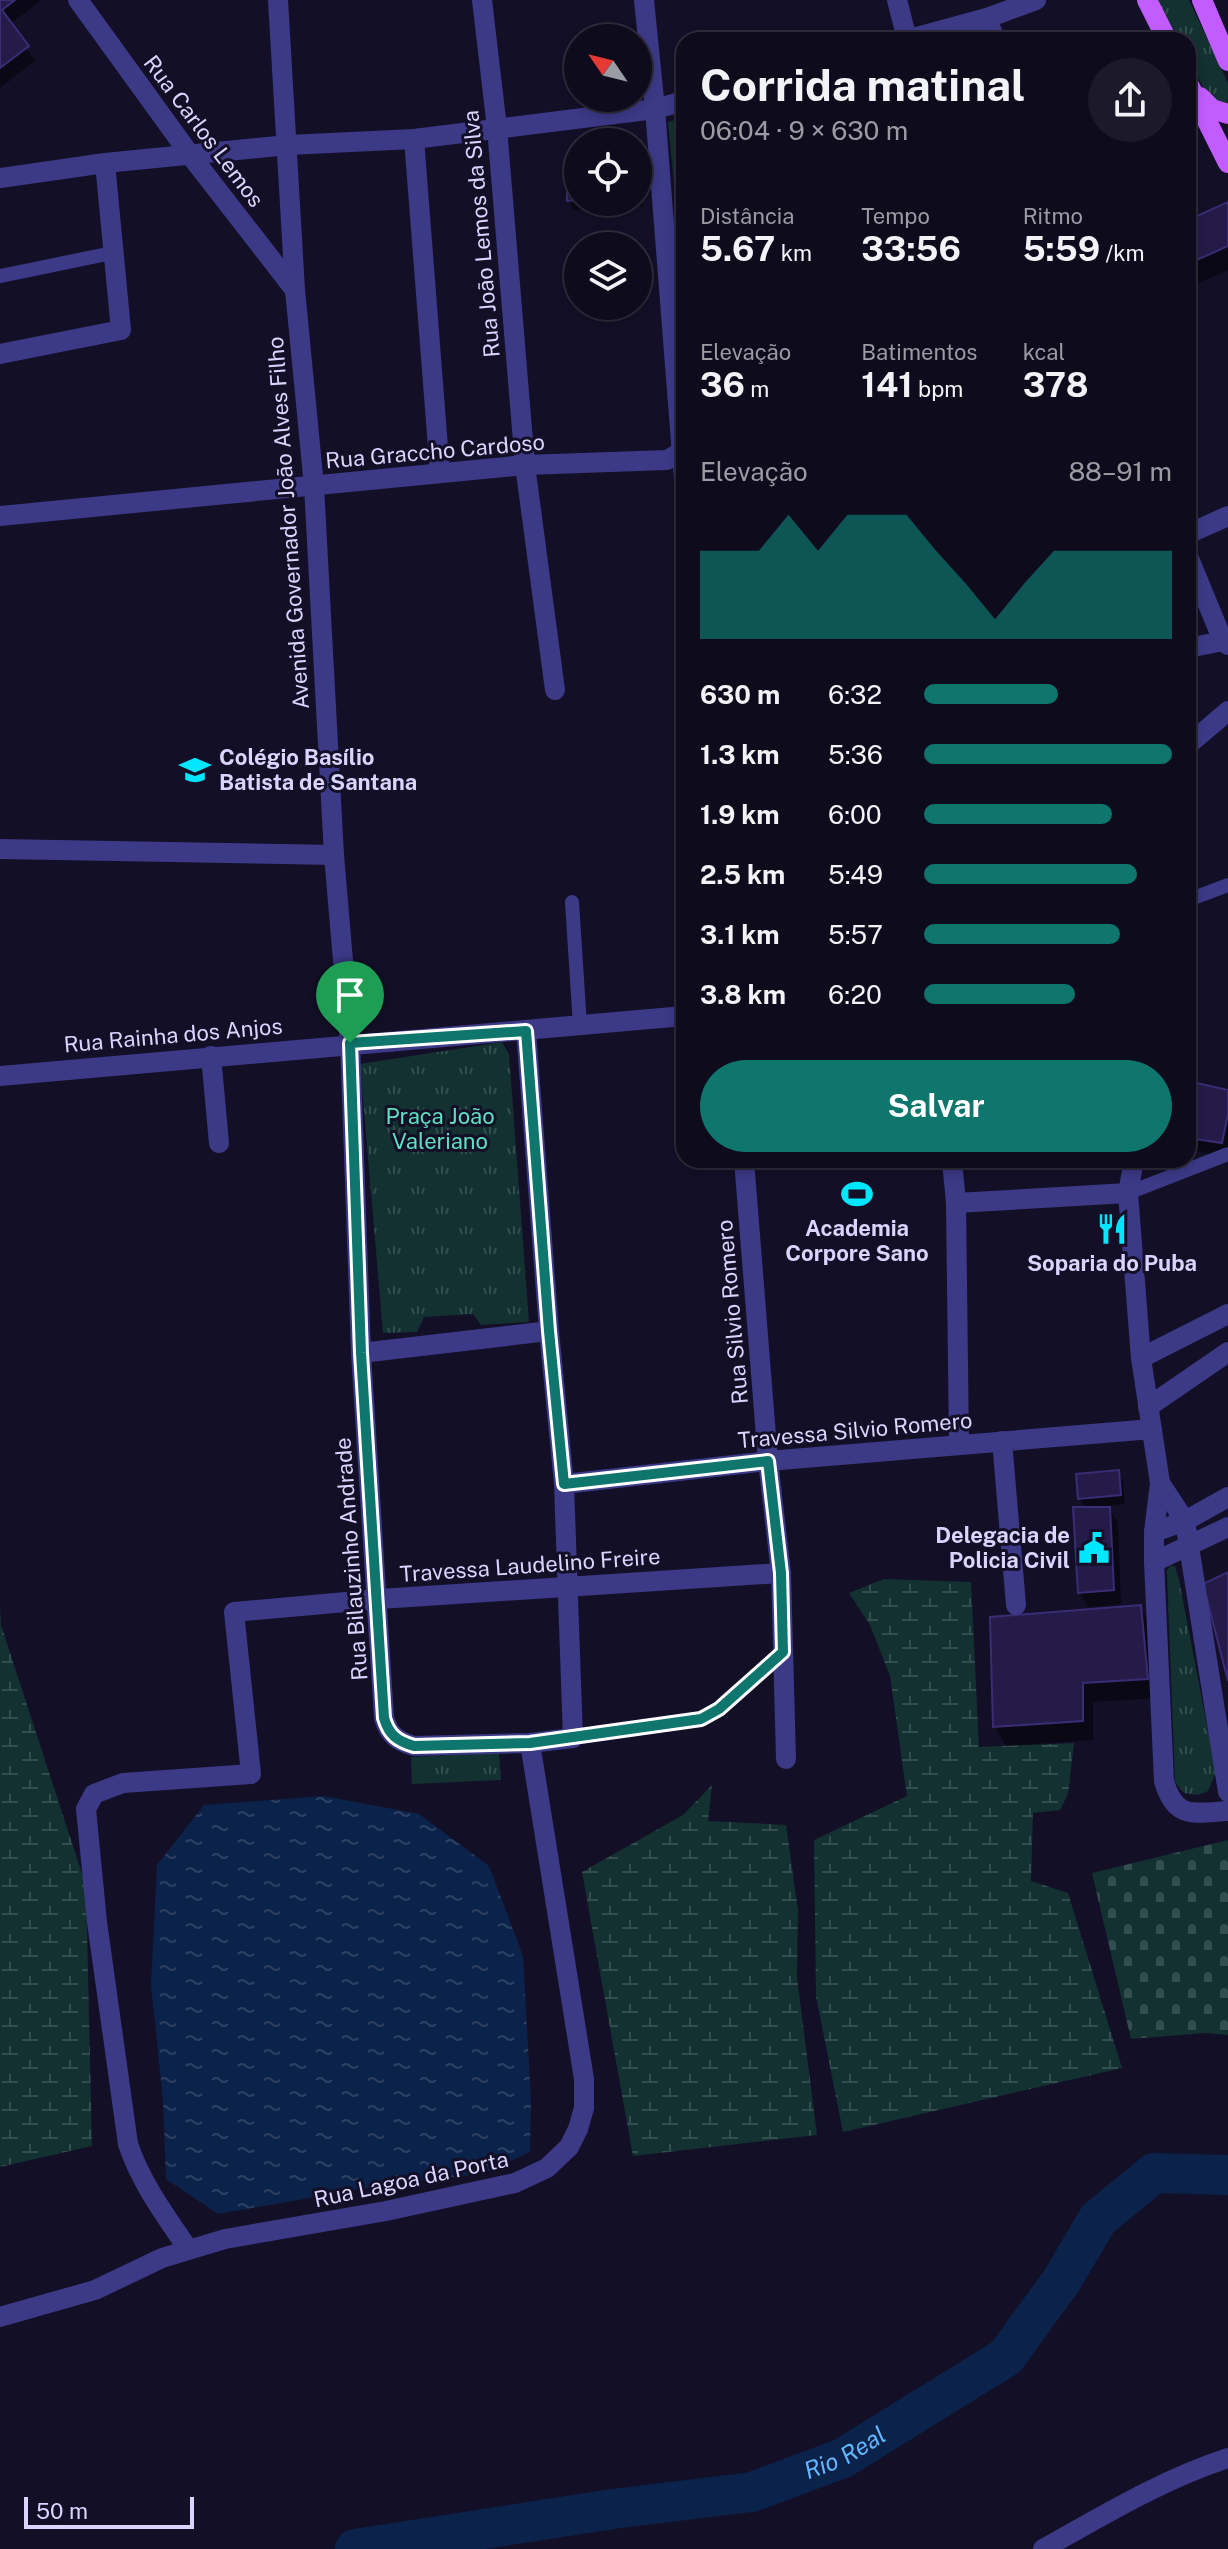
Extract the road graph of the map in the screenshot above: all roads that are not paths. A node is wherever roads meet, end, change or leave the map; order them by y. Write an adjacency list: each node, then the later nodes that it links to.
1 (78, 0): 23 (street, Rua Carlos Lemos)
2 (278, 0): 22 (street, Avenida Governador João Alves Filho)
3 (482, 0): 20 (street, Rua João Lemos da Silva)
4 (644, 0): 18 (street)
5 (897, 0): 10 (street)
6 (1036, 0): 9 (street)
7 (1147, 0): 13 (main road)
8 (1202, 0): 14 (main road)
9 (987, 18): 11 (street); 12 (street)
10 (905, 32)
11 (936, 32)
12 (992, 32)
13 (1163, 32)
14 (1228, 61)
15 (1196, 92): 19 (main road)
16 (1196, 100): 25 (main road)
17 (676, 103): 18 (street)
18 (655, 109): 20 (street); 31 (street)
19 (1228, 114)
20 (497, 128): 21 (street); 33 (street, Rua João Lemos da Silva)
21 (414, 139): 22 (street); 34 (street)
22 (288, 145): 23 (street); 29 (street, Avenida Governador João Alves Filho)
23 (191, 156): 24 (street); 29 (street, Rua Carlos Lemos)
24 (105, 163): 26 (street); 27 (street)
25 (1228, 163)
26 (0, 178)
27 (112, 253): 28 (lane); 30 (street)
28 (1, 276)
29 (295, 290): 35 (street, Avenida Governador João Alves Filho)
30 (0, 354)
31 (676, 365)
32 (676, 454): 33 (street, Rua Graccho Cardoso)
33 (525, 465): 34 (street, Rua Graccho Cardoso); 42 (street, Rua João Lemos da Silva)
34 (440, 473): 35 (street, Rua Graccho Cardoso)
35 (314, 486): 36 (street, Rua Graccho Cardoso); 46 (street, Avenida Governador João Alves Filho)
36 (0, 516)
37 (1228, 516): 38 (street)
38 (1196, 530)
39 (1196, 574): 40 (street)
40 (1226, 643): 41 (street)
41 (1196, 647)
42 (555, 690)
43 (1228, 711): 44 (street)
44 (1196, 738)
45 (0, 849): 46 (street)
46 (334, 855): 53 (street, Avenida Governador João Alves Filho)
47 (1228, 885): 48 (lane)
48 (1196, 897)
49 (572, 902): 51 (lane)
50 (676, 1017): 51 (street)
51 (580, 1026): 52 (street)
52 (526, 1031): 53 (street); 66 (street)
53 (350, 1043): 54 (street, Rua Rainha dos Anjos); 68 (street)
54 (211, 1056): 55 (street, Rua Rainha dos Anjos); 56 (street)
55 (0, 1076)
56 (219, 1143)
57 (1228, 1154): 58 (lane)
58 (1196, 1166)
59 (745, 1168): 74 (street, Rua Silvio Romero)
60 (953, 1168): 64 (street)
61 (1133, 1168): 63 (street)
62 (1192, 1168): 63 (lane)
63 (1128, 1193): 64 (street); 69 (street)
64 (956, 1203): 73 (street)
65 (1228, 1314): 69 (street)
66 (549, 1331): 68 (street); 76 (street)
67 (1228, 1352): 70 (street)
68 (361, 1353): 85 (street, Rua Bilauzinho Andrade)
69 (1141, 1358): 70 (street)
70 (1148, 1407): 71 (street)
71 (1152, 1429): 72 (street, Travessa Silvio Romero); 75 (street)
72 (1002, 1441): 73 (street, Travessa Silvio Romero); 86 (street)
73 (959, 1444): 74 (street, Travessa Silvio Romero)
74 (768, 1461): 76 (street, Travessa Silvio Romero); 83 (street, Rua Silvio Romero)
75 (1160, 1483): 78 (street); 80 (street)
76 (564, 1484): 84 (street)
77 (1228, 1497): 78 (street)
78 (1185, 1521): 80 (street); 81 (street)
79 (1228, 1527): 81 (street)
80 (1154, 1532): 82 (street)
81 (1188, 1548): 82 (street); 88 (street)
82 (1154, 1562): 93 (street)
83 (781, 1573): 84 (street, Travessa Laudelino Freire); 87 (street, Rua Silvio Romero)
84 (568, 1586): 85 (street, Travessa Laudelino Freire); 89 (street)
85 (379, 1599): 90 (street, Rua Bilauzinho Andrade); 94 (street, Travessa Laudelino Freire)
86 (1016, 1605)
87 (783, 1652): 89 (lane); 91 (street, Rua Silvio Romero)
88 (1222, 1710): 92 (street)
89 (573, 1738): 90 (street)
90 (530, 1743): 94 (street, Rua Lagoa da Porta)
91 (786, 1759)
92 (1228, 1792)
93 (1228, 1811)
94 (188, 2249): 95 (street, Rua Lagoa da Porta)
95 (0, 2317)
96 (1228, 2458): 97 (street)
97 (1043, 2549)

